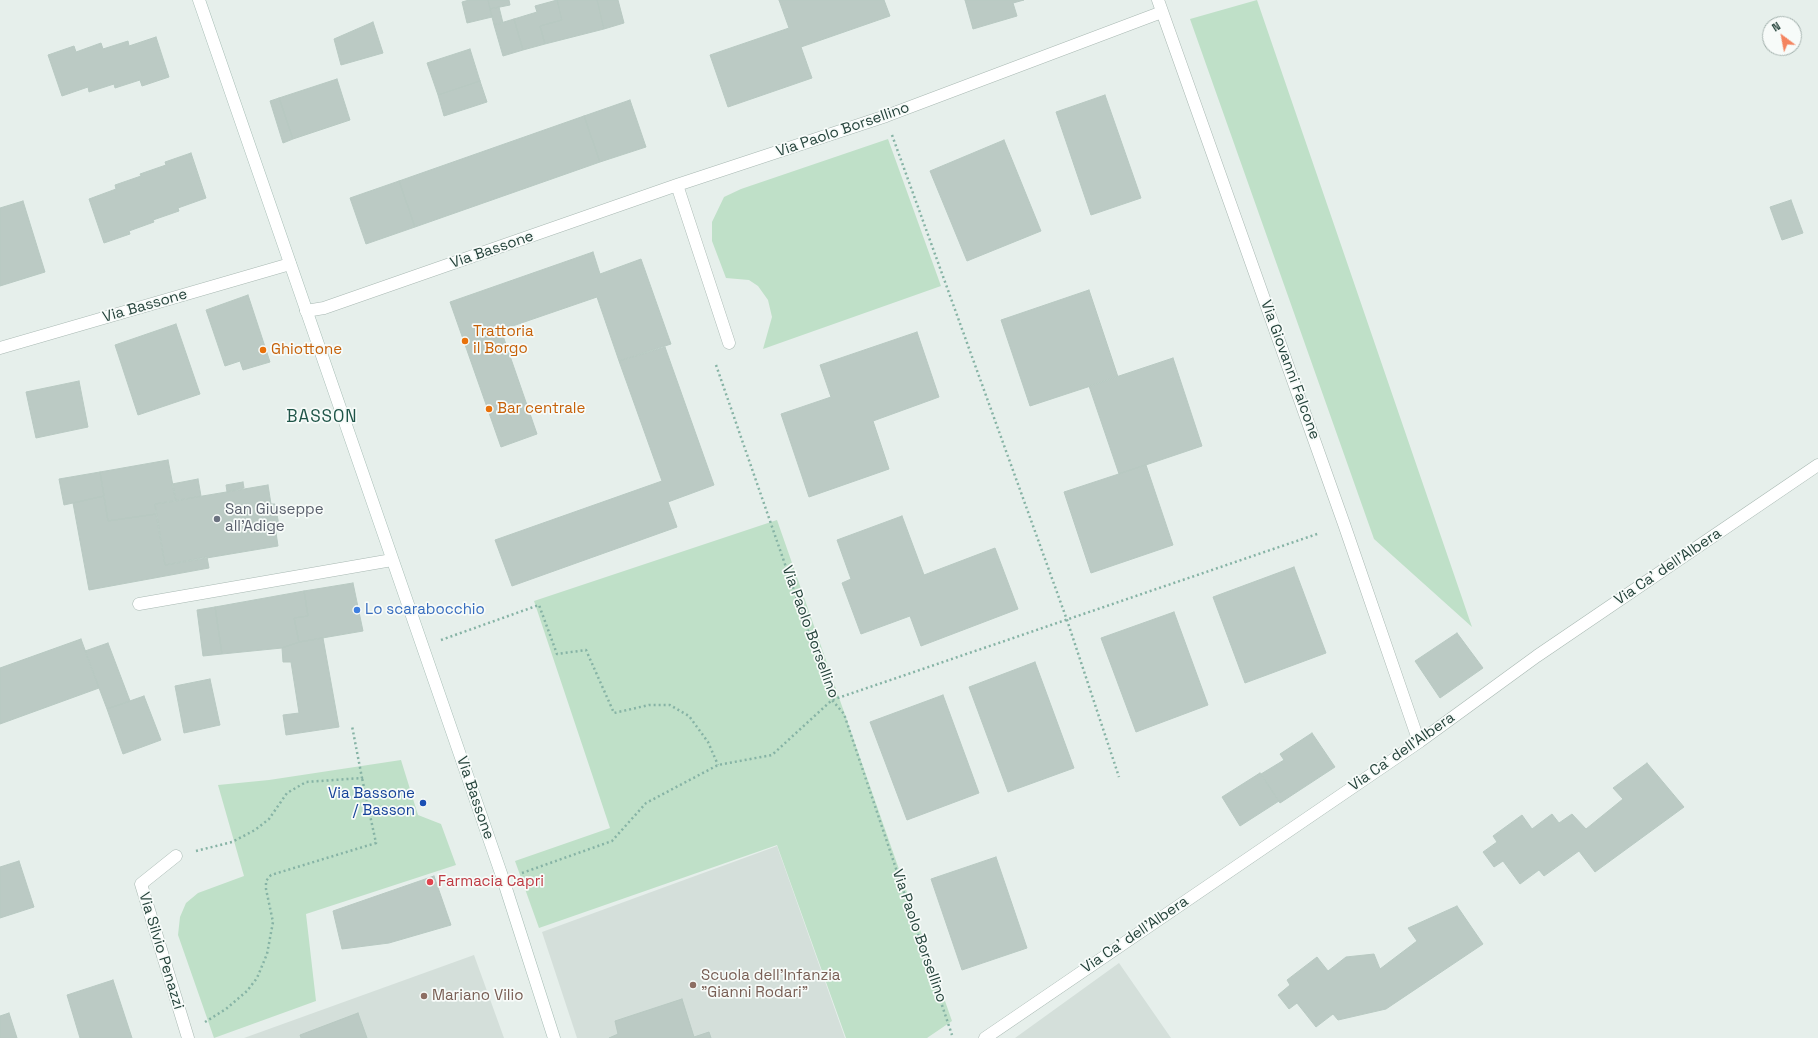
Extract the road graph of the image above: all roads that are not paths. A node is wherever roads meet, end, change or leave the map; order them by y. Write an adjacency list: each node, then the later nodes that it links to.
1 (199, 0): 5 (street, Via Bassone)
2 (1158, 0): 3 (street, Via Giovanni Falcone)
3 (1162, 12): 4 (street, Via Paolo Borsellino); 12 (street, Via Giovanni Falcone)
4 (677, 185): 6 (street, Via Bassone); 7 (street)
5 (290, 264): 6 (street, Via Bassone); 8 (street, Via Bassone)
6 (306, 311): 10 (street, Via Bassone)
7 (729, 343)
8 (0, 348)
9 (1818, 465): 12 (street, Via Ca' dell'Albera)
10 (392, 560): 11 (street); 15 (street, Via Bassone)
11 (139, 604)
12 (1419, 742): 16 (street, Via Ca' dell'Albera)
13 (176, 856): 14 (street, Via Silvio Penazzi)
14 (188, 1038)
15 (554, 1038)
16 (985, 1038)

